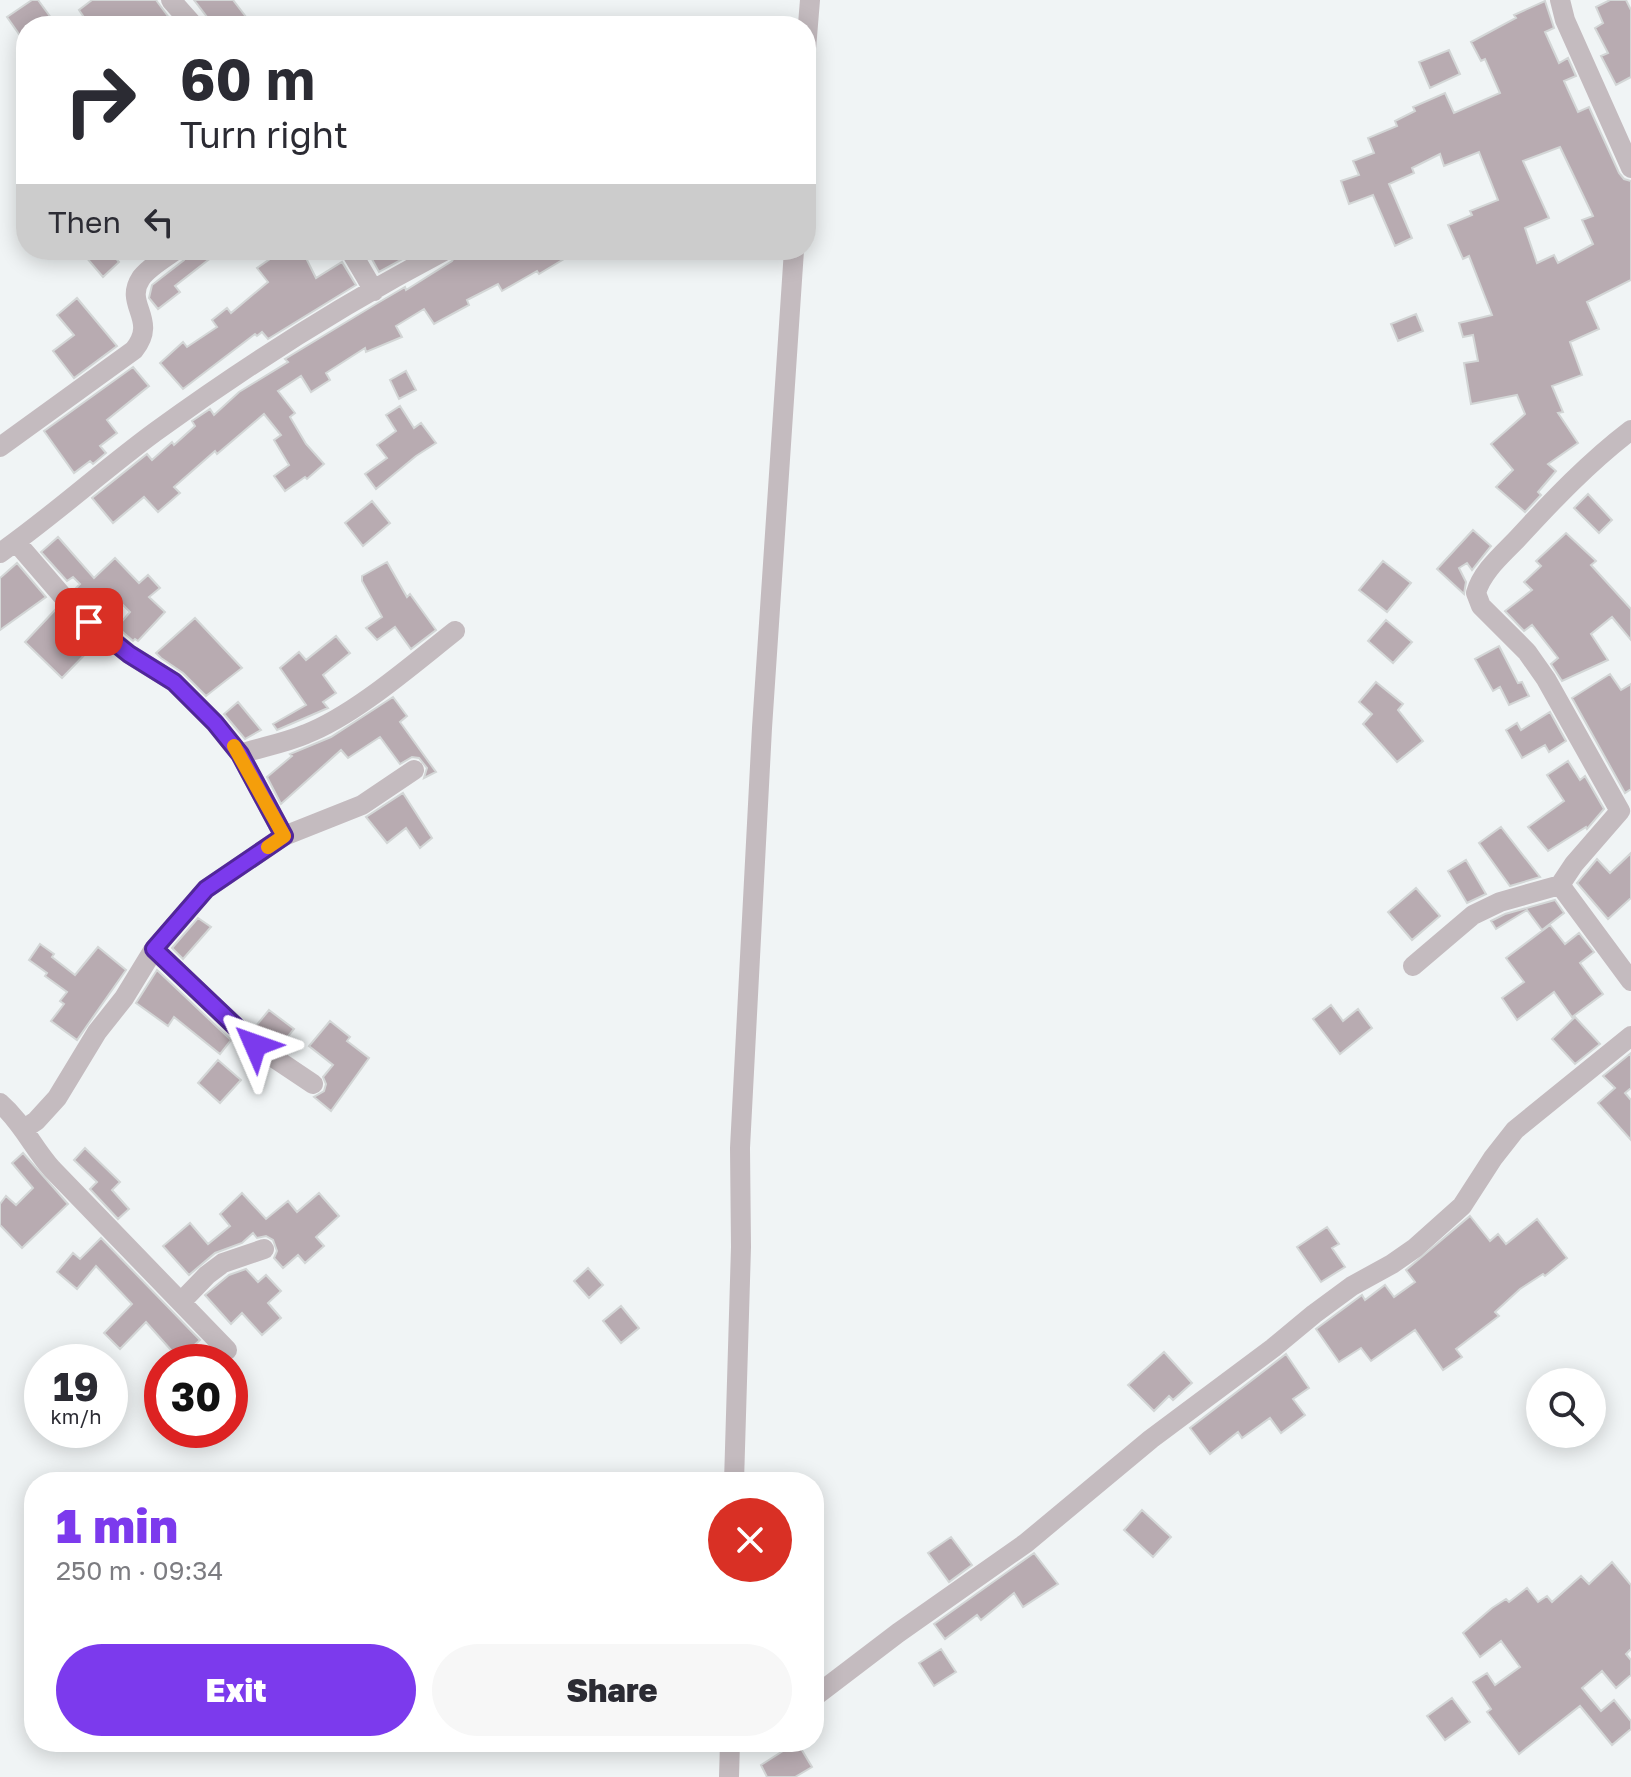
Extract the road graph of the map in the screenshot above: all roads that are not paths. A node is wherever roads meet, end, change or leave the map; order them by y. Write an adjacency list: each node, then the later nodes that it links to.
1 (171, 0): 3 (street)
2 (1560, 0): 4 (street)
3 (185, 16)
4 (1631, 168)
5 (163, 260): 11 (street)
6 (356, 260): 9 (street)
7 (428, 260): 9 (street)
8 (793, 260): 29 (street)
9 (374, 291): 12 (street)
10 (1631, 430): 16 (street)
11 (0, 447)
12 (8, 547): 14 (street)
13 (455, 631): 14 (street)
14 (240, 754): 17 (street)
15 (414, 770): 17 (street)
16 (1626, 807): 18 (street)
17 (284, 836): 19 (street)
18 (1560, 885): 20 (street); 21 (street)
19 (154, 949): 23 (street); 25 (street)
20 (1413, 966)
21 (1631, 981)
22 (1631, 1036): 30 (street)
23 (313, 1084)
24 (0, 1103): 25 (street)
25 (24, 1129): 27 (street)
26 (264, 1249): 27 (street)
27 (182, 1301): 28 (street)
28 (221, 1344)
29 (734, 1472)
30 (824, 1689)
31 (734, 1752): 32 (street)
32 (729, 1777)

